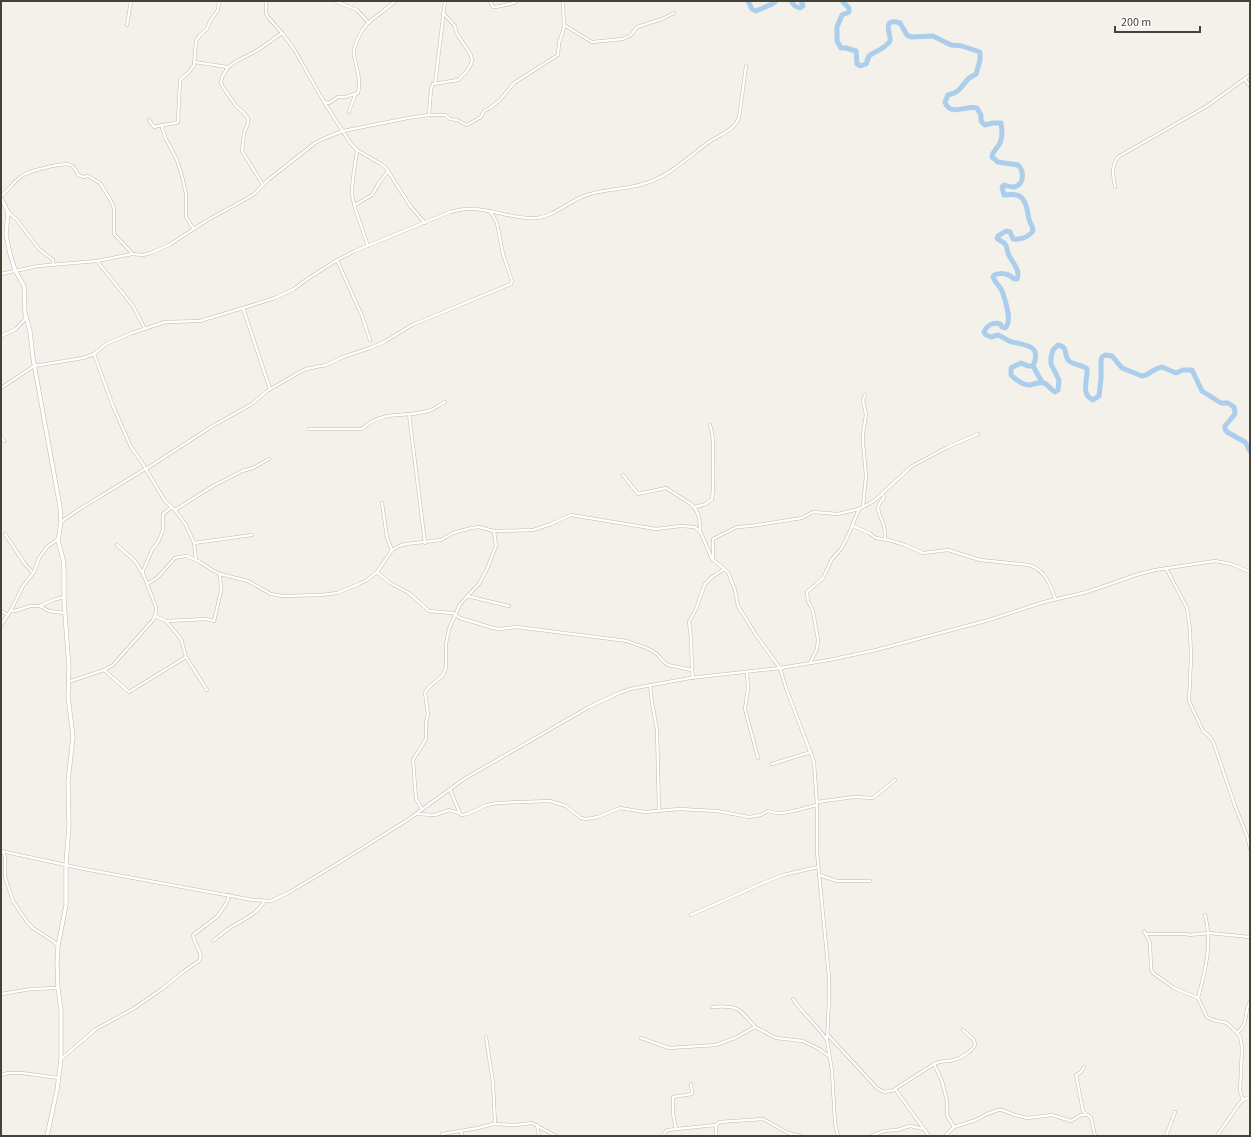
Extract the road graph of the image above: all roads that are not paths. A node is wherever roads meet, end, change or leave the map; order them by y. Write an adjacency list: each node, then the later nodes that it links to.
1 (131, 1): 14 (street)
2 (219, 1): 16 (street)
3 (266, 1): 15 (street)
4 (335, 1): 12 (street)
5 (395, 1): 12 (street)
6 (445, 1): 10 (street)
7 (490, 1): 8 (street)
8 (517, 1)
9 (563, 1): 13 (street)
10 (444, 13): 21 (street); 21 (street)
11 (674, 13): 13 (street)
12 (369, 23): 23 (street)
13 (564, 24): 26 (street)
14 (127, 25)
15 (282, 33): 18 (street); 24 (street)
16 (195, 62): 18 (street); 28 (street)
17 (746, 66): 36 (street)
18 (227, 68): 32 (street)
19 (1250, 75): 20 (street)
20 (1244, 79): 22 (street); 33 (street)
21 (435, 84): 26 (street)
22 (1250, 86)
23 (355, 95): 24 (street); 25 (street)
24 (324, 102): 29 (street)
25 (349, 112)
26 (430, 115): 29 (street)
27 (149, 120): 28 (street)
28 (163, 125): 39 (street)
29 (343, 131): 30 (street); 32 (street)
30 (357, 150): 31 (street); 35 (street)
31 (388, 171): 35 (street); 38 (street)
32 (263, 185): 39 (street)
33 (1115, 187)
34 (1, 197): 37 (street); 41 (street)
35 (354, 204): 40 (street)
36 (490, 211): 38 (street); 55 (street)
37 (8, 212): 44 (street); 45 (street)
38 (425, 223): 40 (street)
39 (194, 228): 41 (street)
40 (368, 246): 42 (street)
41 (132, 254): 43 (street)
42 (337, 260): 47 (street); 51 (street)
43 (97, 261): 44 (street); 49 (street)
44 (53, 264): 45 (street)
45 (15, 270): 46 (street); 48 (street)
46 (1, 274)
47 (244, 308): 49 (street); 55 (street)
48 (26, 318): 50 (street); 53 (street)
49 (145, 329): 52 (street)
50 (1, 336)
51 (370, 340)
52 (94, 354): 53 (street); 65 (street)
53 (34, 366): 54 (street); 74 (street)
54 (1, 388)
55 (270, 389): 65 (street)
56 (865, 395): 69 (street)
57 (445, 402): 58 (street)
58 (409, 414): 60 (street); 83 (street)
59 (710, 425): 71 (street)
60 (309, 429)
61 (978, 434): 67 (street)
62 (1, 437): 63 (street)
63 (4, 441)
64 (269, 459): 73 (street)
65 (146, 469): 70 (street); 74 (street)
66 (623, 475): 71 (street)
67 (882, 494): 69 (street); 81 (street)
68 (382, 502): 85 (street)
69 (863, 506): 72 (street)
70 (172, 507): 73 (street); 93 (street)
71 (695, 507): 76 (street)
72 (859, 508): 75 (street); 87 (street)
73 (175, 510): 82 (street)
74 (61, 522): 80 (street)
75 (853, 526): 81 (street); 110 (street)
76 (700, 530): 77 (street); 87 (street)
77 (494, 531): 83 (street); 96 (street)
78 (5, 534): 92 (street)
79 (252, 535): 82 (street)
80 (58, 538): 92 (street); 97 (street)
81 (885, 539): 98 (street)
82 (194, 543): 86 (street)
83 (425, 543): 85 (street)
84 (117, 545): 93 (street)
85 (392, 550): 90 (street)
86 (196, 560): 94 (street); 95 (street)
87 (713, 560): 88 (street)
88 (724, 568): 111 (street); 113 (street)
89 (1166, 568): 91 (street); 98 (street); 129 (street)
90 (377, 572): 94 (street); 104 (street)
91 (1250, 572)
92 (34, 573): 101 (street)
93 (143, 574): 95 (street)
94 (220, 574): 107 (street)
95 (147, 584): 106 (street)
96 (466, 596): 100 (street); 104 (street)
97 (64, 597): 99 (street); 103 (street)
98 (1055, 598): 110 (street)
99 (40, 606): 101 (street); 103 (street)
100 (509, 606)
101 (11, 610): 105 (street)
102 (1, 611): 105 (street)
103 (65, 613): 116 (street)
104 (455, 614): 113 (street); 125 (street)
105 (8, 615): 108 (street)
106 (155, 616): 107 (street); 112 (street)
107 (165, 620): 109 (street)
108 (1, 625)
109 (186, 657): 112 (street); 118 (street)
110 (810, 663): 111 (street)
111 (780, 668): 114 (street); 119 (street)
112 (104, 670): 116 (street)
113 (692, 670): 115 (street)
114 (747, 672): 115 (street); 120 (street)
115 (693, 678): 117 (street)
116 (68, 682): 131 (street)
117 (650, 685): 123 (street); 126 (street)
118 (207, 690)
119 (811, 752): 121 (street); 124 (street)
120 (758, 758)
121 (772, 764)
122 (895, 780): 124 (street)
123 (450, 789): 125 (street); 128 (street)
124 (817, 803): 126 (street); 132 (street)
125 (422, 809): 127 (street)
126 (659, 811): 128 (street)
127 (416, 814): 128 (street); 136 (street)
128 (460, 814)
129 (1250, 848)
130 (2, 852): 131 (street); 144 (street)
131 (66, 864): 135 (street); 144 (street)
132 (818, 867): 133 (street); 137 (street)
133 (820, 875): 134 (street); 154 (street)
134 (870, 881)
135 (229, 895): 136 (street); 159 (street)
136 (264, 902): 143 (street)
137 (691, 915)
138 (1205, 915): 140 (street)
139 (1144, 931): 141 (street)
140 (1209, 933): 141 (street); 142 (street); 147 (street)
141 (1146, 934): 147 (street)
142 (1250, 937)
143 (213, 941)
144 (58, 946): 145 (street)
145 (58, 988): 146 (street); 159 (street)
146 (1, 994)
147 (1198, 998): 153 (street)
148 (793, 999): 157 (street)
149 (1250, 1002): 153 (street)
150 (712, 1007): 151 (street)
151 (755, 1027): 156 (street); 158 (street)
152 (963, 1030): 160 (street)
153 (1237, 1033): 167 (street)
154 (827, 1034): 157 (street); 165 (street)
155 (486, 1037): 170 (street)
156 (641, 1038)
157 (827, 1040): 158 (street)
158 (829, 1057): 185 (street)
159 (61, 1059): 163 (street)
160 (934, 1064): 165 (street); 173 (street)
161 (1084, 1067): 169 (street)
162 (1, 1075): 163 (street)
163 (58, 1078): 178 (street)
164 (692, 1084): 174 (street)
165 (895, 1090): 175 (street)
166 (1250, 1097): 167 (street)
167 (1242, 1100): 191 (street)
168 (1175, 1112): 190 (street)
169 (1086, 1115): 173 (street); 189 (street)
170 (495, 1123): 171 (street); 176 (street)
171 (537, 1125): 180 (street); 181 (street)
172 (716, 1125): 174 (street); 183 (street); 184 (street)
173 (954, 1128): 188 (street)
174 (676, 1129): 182 (street)
175 (924, 1129): 186 (street); 187 (street)
176 (461, 1131): 177 (street); 179 (street)
177 (442, 1134)
178 (47, 1136)
179 (462, 1136)
180 (539, 1136)
181 (556, 1136)
182 (663, 1136)
183 (716, 1136)
184 (801, 1136)
185 (838, 1136)
186 (871, 1136)
187 (929, 1136)
188 (944, 1136)
189 (1095, 1136)
190 (1166, 1136)
191 (1217, 1136)

